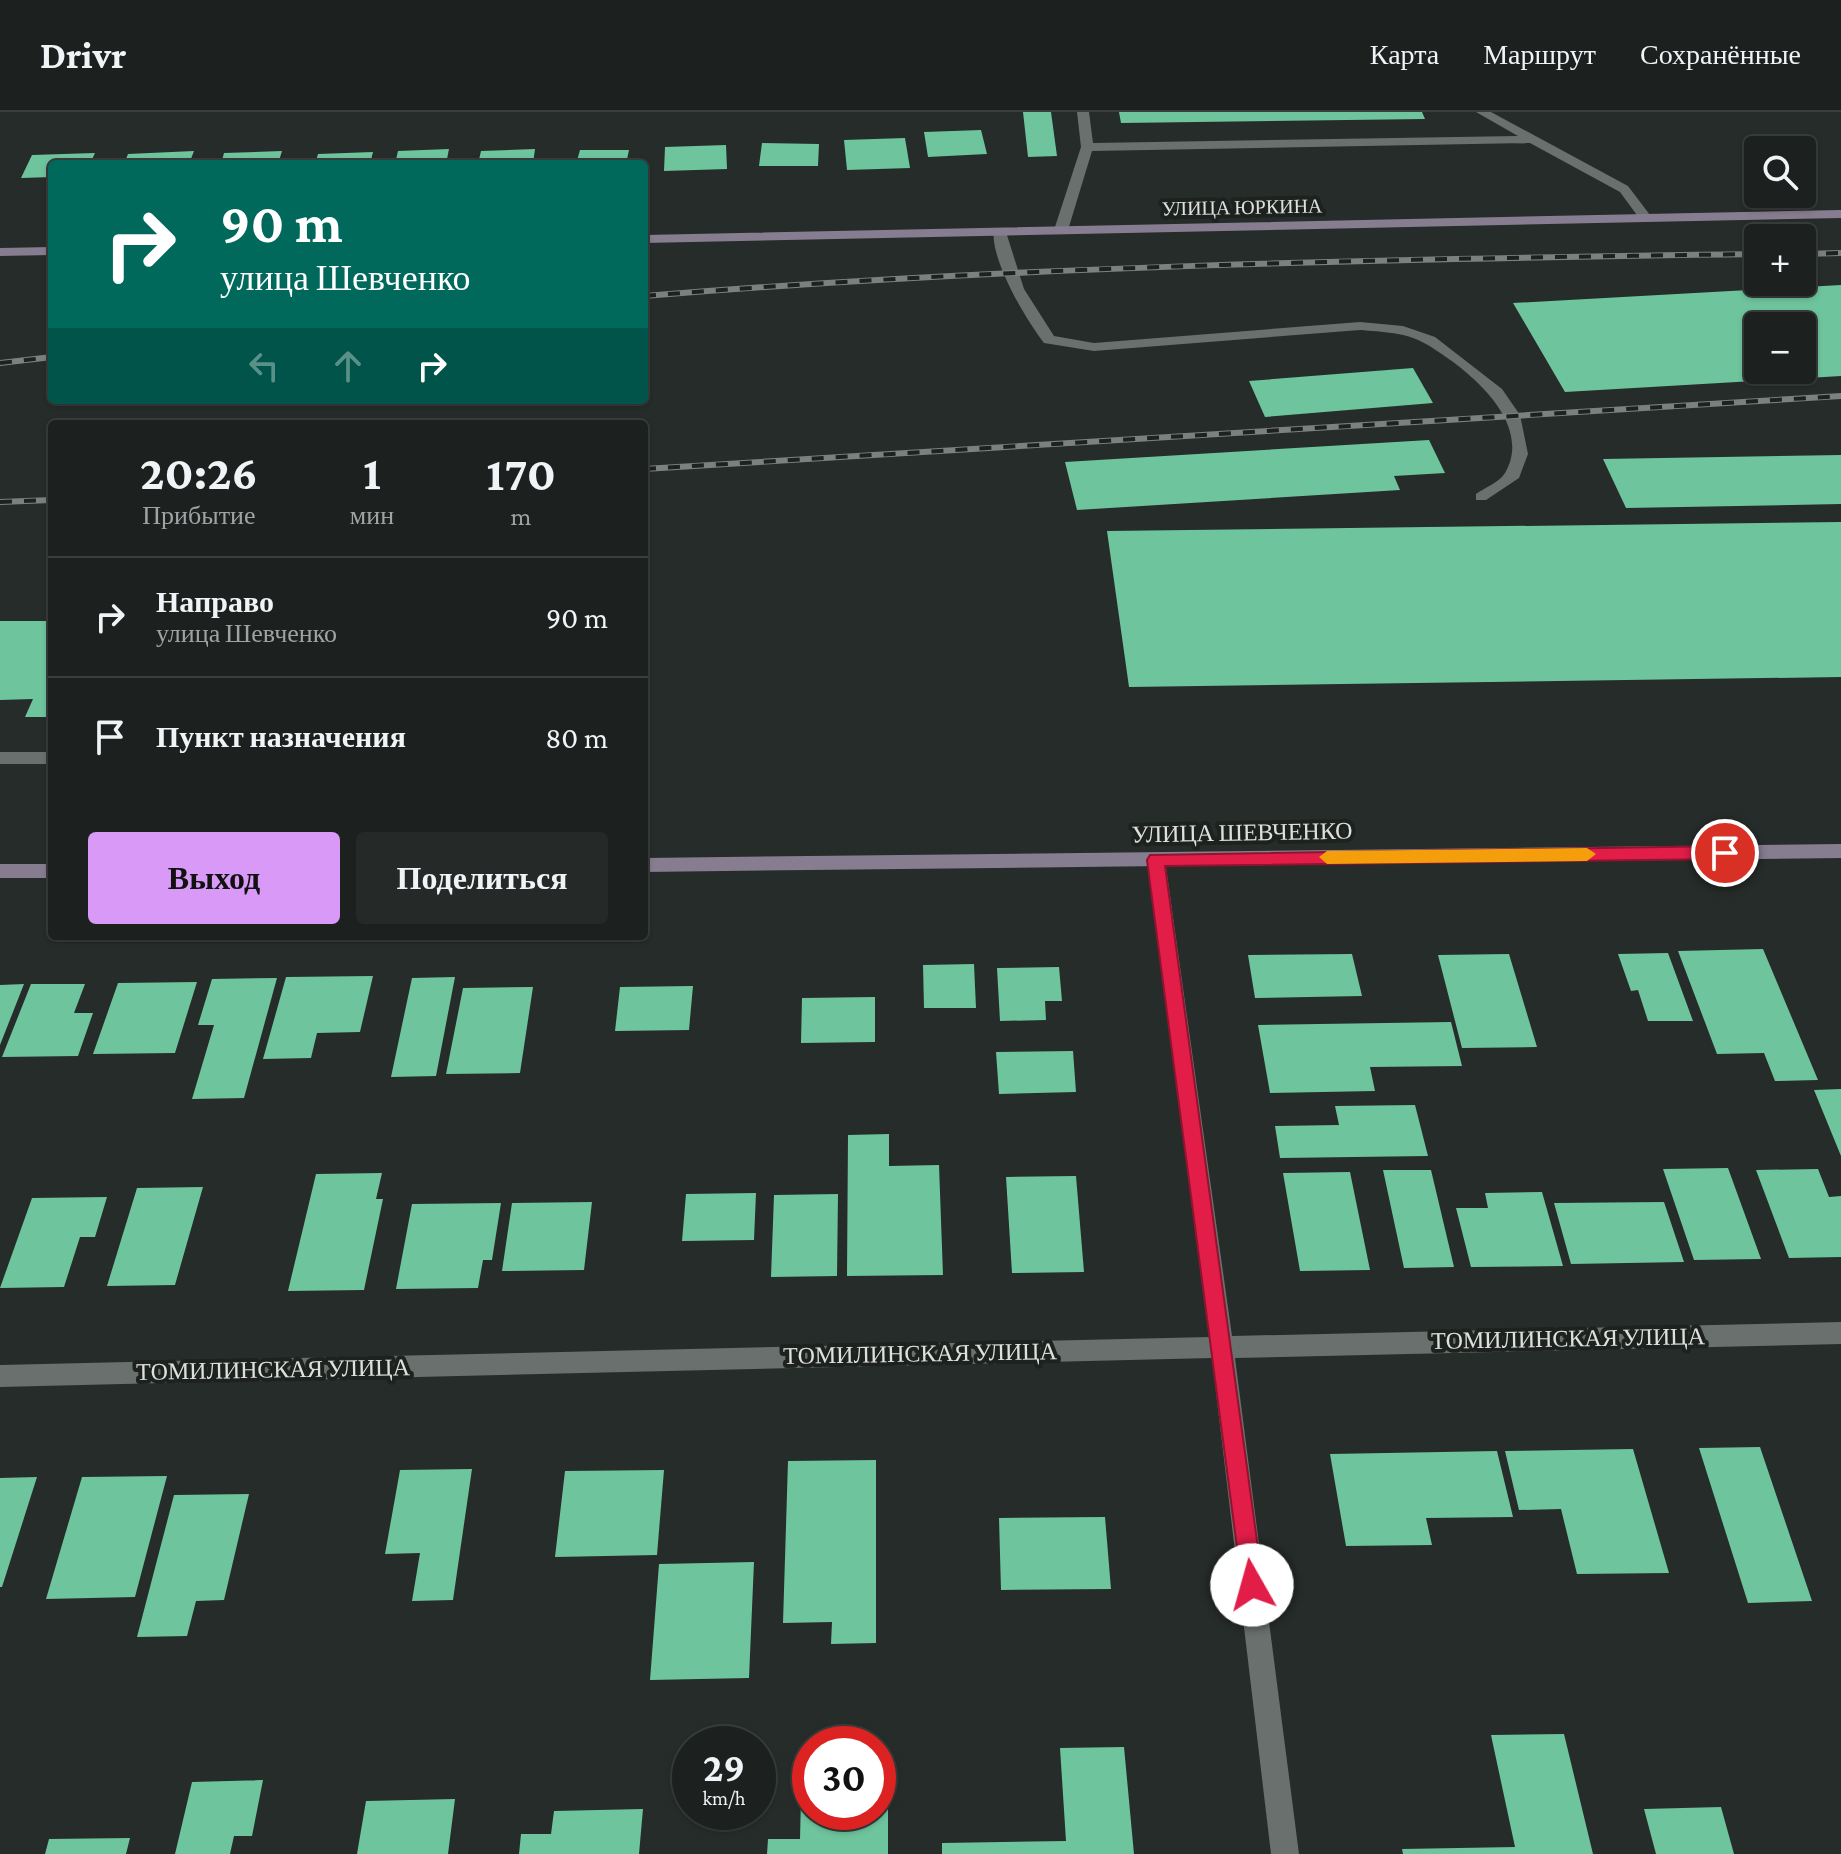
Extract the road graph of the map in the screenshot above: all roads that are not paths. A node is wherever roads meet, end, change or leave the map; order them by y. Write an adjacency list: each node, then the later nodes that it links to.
1 (1083, 112): 4 (street)
2 (1482, 112): 3 (street)
3 (1528, 140): 4 (street); 6 (street)
4 (1087, 147): 7 (street)
5 (1841, 214): 6 (main road, УЛИЦА ЮРКИНА)
6 (1647, 219): 7 (main road, УЛИЦА ЮРКИНА)
7 (1061, 230): 8 (main road, УЛИЦА ЮРКИНА)
8 (999, 232): 9 (main road, УЛИЦА ЮРКИНА); 12 (street)
9 (648, 239)
10 (48, 251): 11 (main road)
11 (0, 252)
12 (1481, 497)
13 (0, 758): 14 (street)
14 (48, 758)
15 (1841, 851): 16 (main road, УЛИЦА ШЕВЧЕНКО)
16 (1156, 860): 17 (main road, УЛИЦА ШЕВЧЕНКО); 21 (street)
17 (648, 865)
18 (0, 871): 19 (main road)
19 (48, 871)
20 (1841, 1333): 21 (street, ТОМИЛИНСКАЯ УЛИЦА)
21 (1222, 1345): 22 (street, ТОМИЛИНСКАЯ УЛИЦА); 23 (street)
22 (0, 1376)
23 (1285, 1854)

